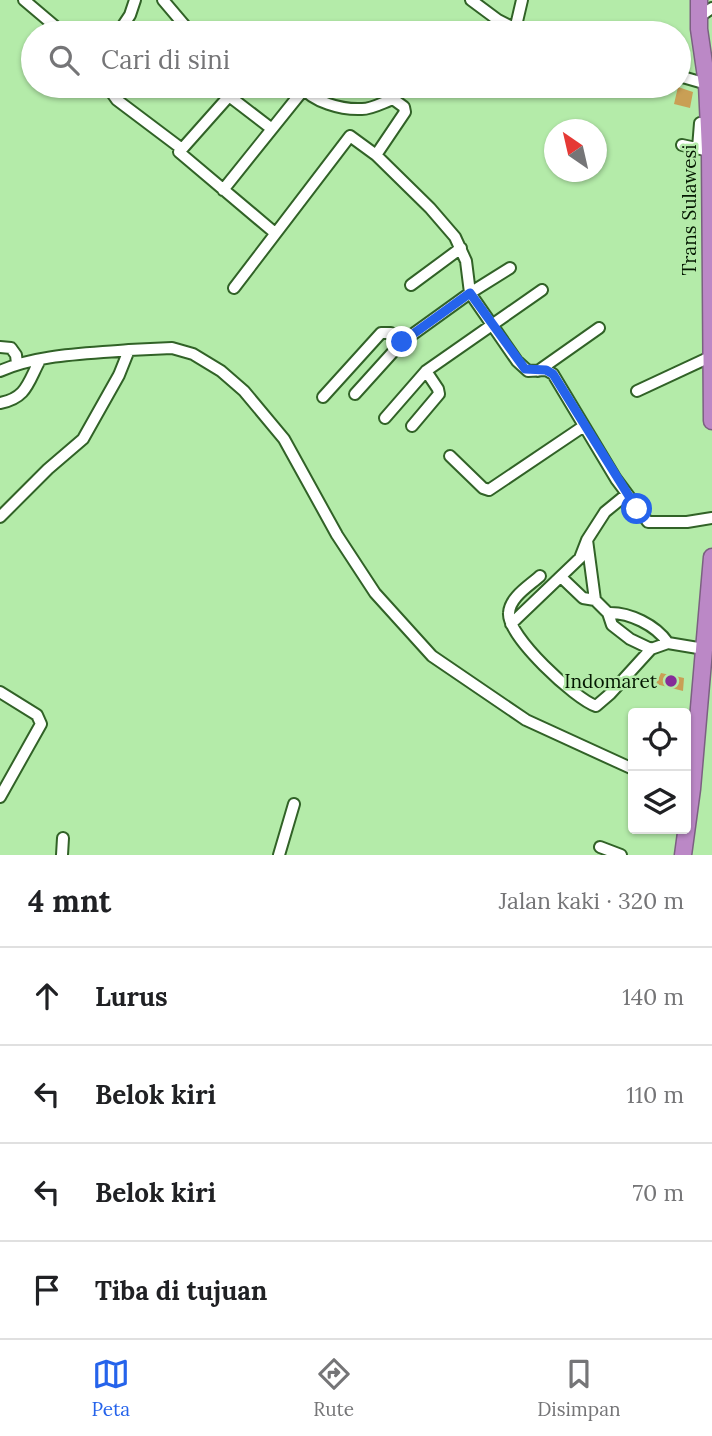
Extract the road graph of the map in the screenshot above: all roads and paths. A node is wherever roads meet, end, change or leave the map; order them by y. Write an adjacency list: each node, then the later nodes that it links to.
1 (24, 0): 8 (street)
2 (135, 0): 9 (street)
3 (163, 0): 10 (street)
4 (471, 0): 11 (street)
5 (522, 0): 12 (street)
6 (699, 0): 7 (highway, Trans Sulawesi)
7 (705, 13): 14 (highway, Trans Sulawesi)
8 (49, 21)
9 (126, 21)
10 (181, 21)
11 (502, 21)
12 (520, 21)
13 (691, 79): 14 (street)
14 (707, 84): 23 (highway, Trans Sulawesi)
15 (116, 98): 16 (street)
16 (227, 98)
17 (232, 98): 21 (street)
18 (294, 98): 21 (street)
19 (315, 98): 25 (street)
20 (700, 123): 23 (street)
21 (272, 129): 27 (street)
22 (682, 145): 23 (street)
23 (704, 149): 26 (highway, Trans Sulawesi)
24 (179, 152): 27 (street)
25 (376, 155): 29 (street); 30 (street)
26 (711, 176): 28 (highway, Trans Sulawesi)
27 (223, 190): 29 (street)
28 (711, 219): 31 (highway, Trans Sulawesi)
29 (275, 233): 34 (street)
30 (461, 248): 33 (street); 36 (street)
31 (711, 257): 41 (highway, Trans Sulawesi)
32 (510, 268): 36 (street)
33 (411, 285)
34 (234, 288)
35 (542, 290): 37 (street)
36 (470, 293): 37 (street); 39 (street)
37 (491, 324): 46 (street); 47 (street)
38 (599, 328): 47 (street)
39 (402, 342): 49 (street); 50 (street)
40 (0, 347): 44 (street)
41 (711, 348): 48 (street); 53 (highway, Trans Sulawesi)
42 (129, 350): 43 (street); 58 (street); 73 (street)
43 (40, 359): 44 (street); 51 (street)
44 (17, 364): 45 (street)
45 (0, 371)
46 (426, 371): 52 (street); 54 (street)
47 (538, 371): 55 (street)
48 (637, 391)
49 (355, 394)
50 (323, 397)
51 (0, 403)
52 (384, 418)
53 (712, 421)
54 (412, 425)
55 (584, 426): 56 (street); 57 (street)
56 (450, 456)
57 (626, 494): 59 (street); 60 (street)
58 (0, 517)
59 (712, 518)
60 (587, 540): 63 (street); 64 (street)
61 (712, 556): 66 (highway)
62 (540, 576): 67 (street)
63 (561, 577): 64 (street); 67 (street)
64 (595, 600): 65 (street)
65 (608, 613): 68 (street); 69 (street)
66 (710, 615): 70 (highway)
67 (511, 624): 69 (street)
68 (668, 642): 69 (street); 70 (street)
69 (651, 649)
70 (704, 649): 72 (highway)
71 (0, 692): 75 (street)
72 (706, 696): 74 (highway)
73 (628, 767)
74 (691, 777)
75 (0, 797)
76 (294, 804): 81 (street)
77 (684, 834): 83 (highway)
78 (64, 838): 80 (street)
79 (600, 847): 82 (street)
80 (62, 855)
81 (279, 855)
82 (621, 855)
83 (682, 855)

